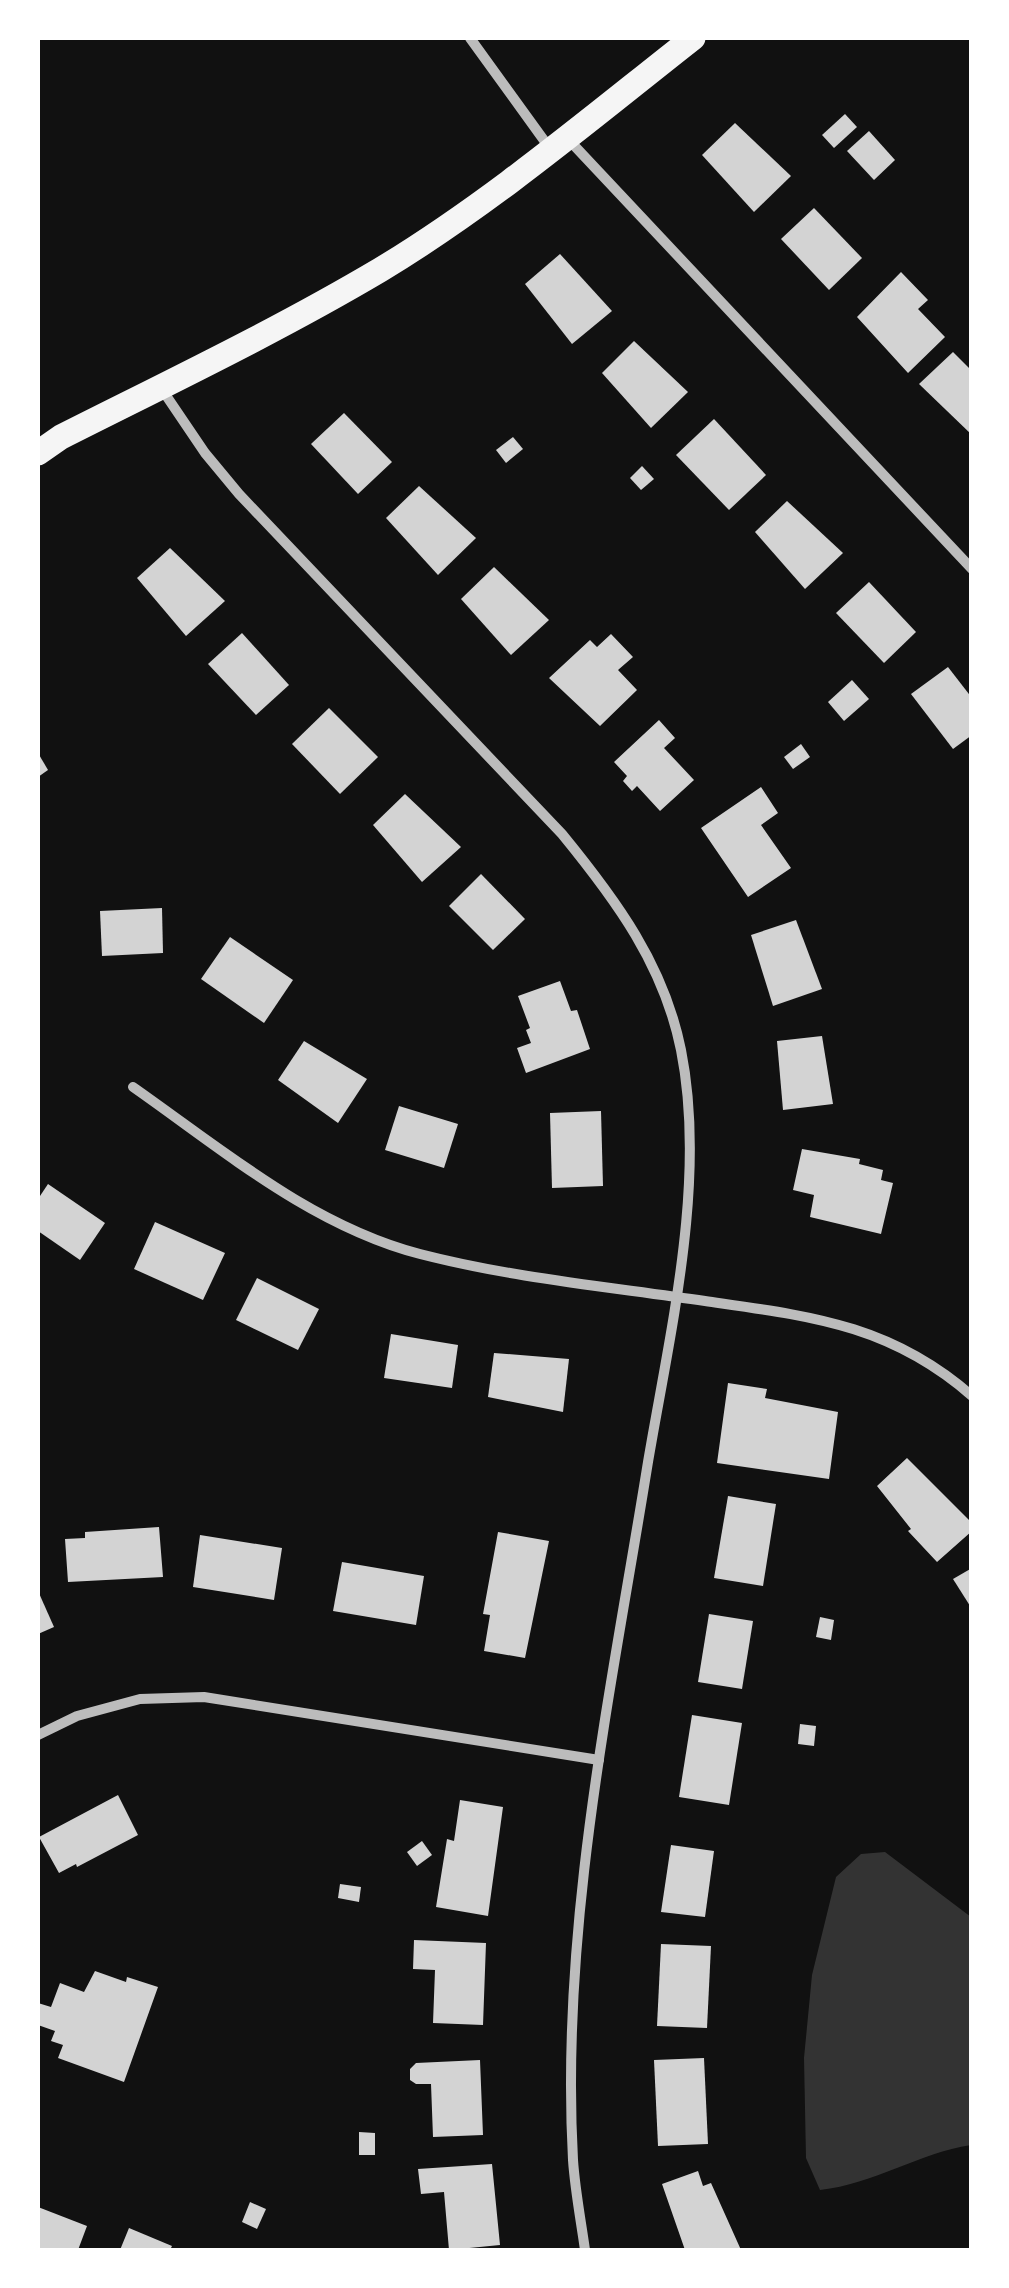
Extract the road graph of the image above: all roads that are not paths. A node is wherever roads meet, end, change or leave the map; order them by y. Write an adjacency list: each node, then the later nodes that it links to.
1 (470, 38): 3 (street)
2 (692, 38): 3 (main road)
3 (559, 145): 4 (main road); 6 (street)
4 (160, 387): 5 (main road); 8 (street)
5 (38, 453)
6 (972, 569)
7 (133, 1087): 8 (street)
8 (676, 1296): 9 (street); 11 (street)
9 (972, 1396)
10 (38, 1735): 11 (street)
11 (600, 1760): 12 (street)
12 (585, 2250)

